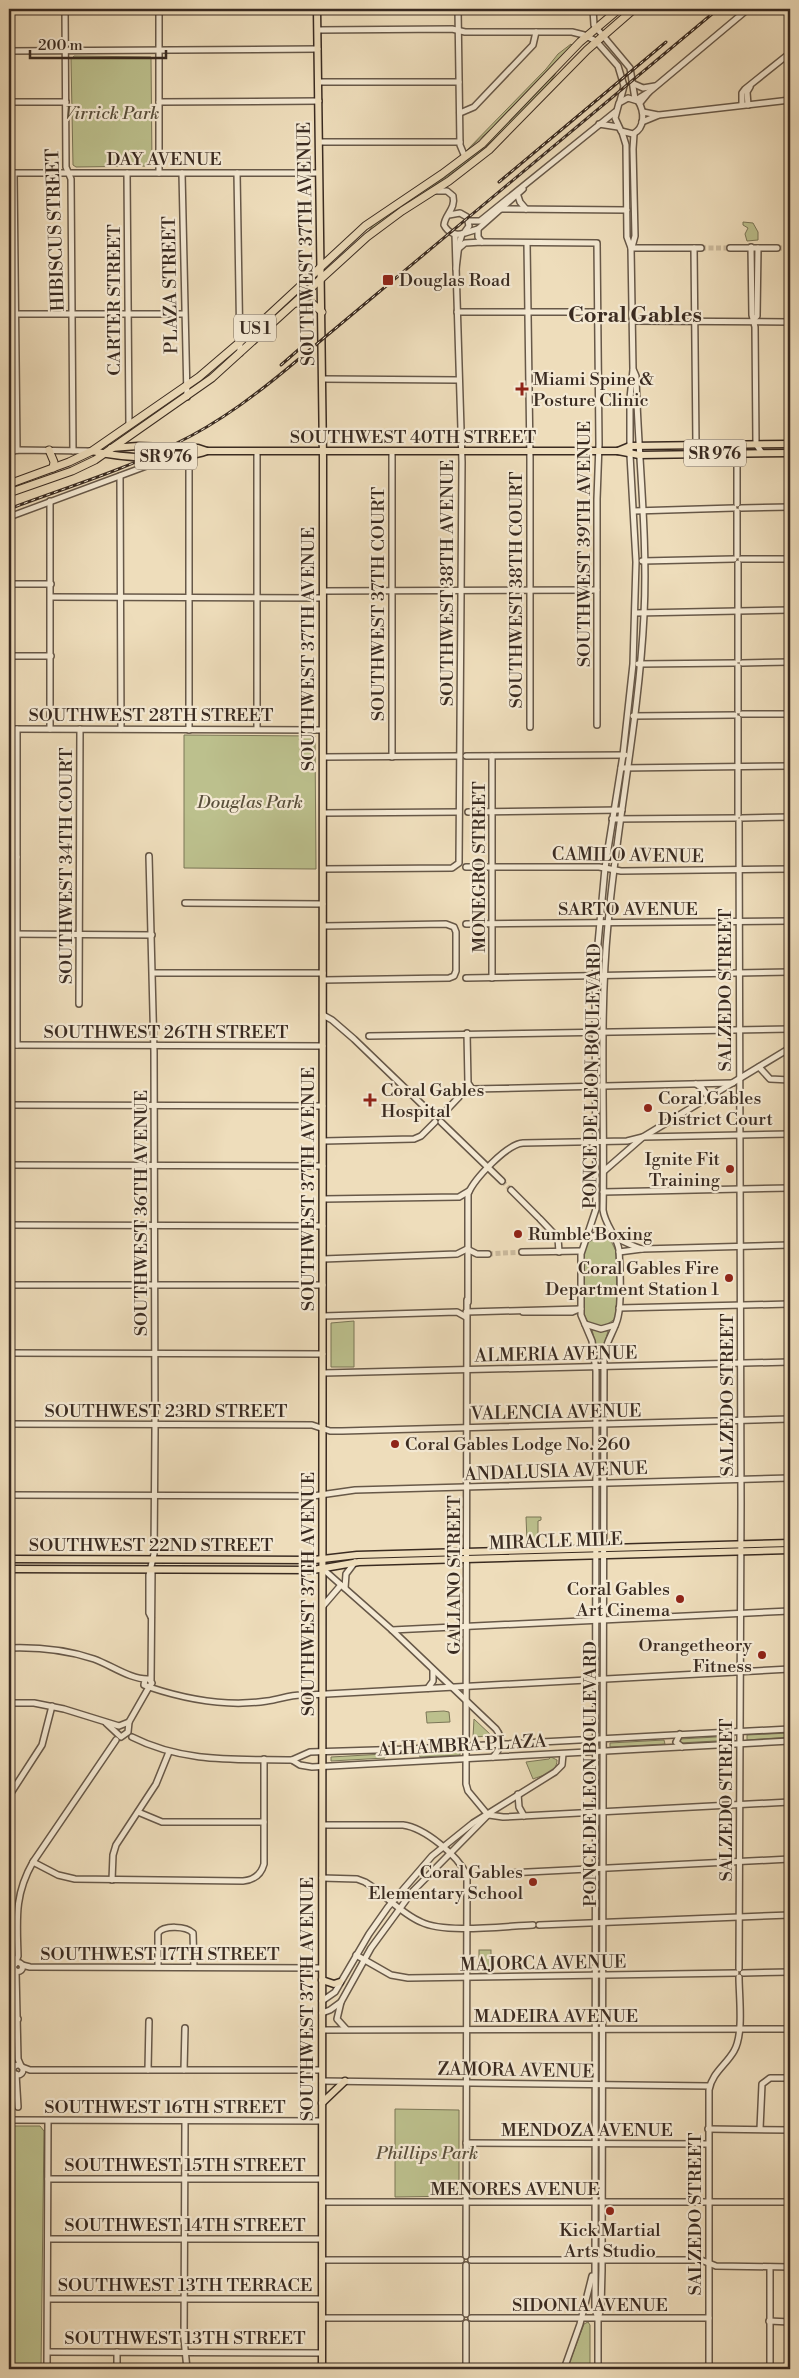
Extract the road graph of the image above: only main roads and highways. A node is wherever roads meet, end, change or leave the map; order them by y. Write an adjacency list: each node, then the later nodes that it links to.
1 (317, 9): 4 (main road, SOUTHWEST 37TH AVENUE)
2 (619, 9): 4 (highway, US 1)
3 (634, 9): 5 (highway, US 1)
4 (321, 266): 5 (main road, SOUTHWEST 37TH AVENUE); 11 (highway, US 1)
5 (322, 279): 6 (highway, US 1); 7 (main road, SOUTHWEST 37TH AVENUE)
6 (295, 303): 7 (highway); 9 (highway, US 1)
7 (322, 312): 13 (main road, SOUTHWEST 37TH AVENUE)
8 (790, 444): 14 (main road, SOUTHWEST 40TH STREET / SR 976)
9 (114, 448): 11 (main road, SOUTHWEST 40TH STREET / SR 976); 12 (main road, SOUTHWEST 40TH STREET / SR 976); 16 (highway, US 1)
10 (49, 450): 17 (highway)
11 (92, 451): 16 (main road, SOUTHWEST 40TH STREET); 17 (highway, US 1)
12 (207, 451): 13 (main road, SOUTHWEST 40TH STREET / SR 976); 16 (main road, SOUTHWEST 40TH STREET / SR 976)
13 (324, 451): 14 (main road, SOUTHWEST 40TH STREET / SR 976); 25 (main road, SOUTHWEST 37TH AVENUE)
14 (618, 451): 15 (main road, SOUTHWEST 40TH STREET / SR 976)
15 (790, 453)
16 (105, 454): 19 (highway, US 1)
17 (53, 468): 18 (highway, US 1)
18 (9, 484)
19 (9, 494)
20 (790, 1543): 21 (main road, MIRACLE MILE)
21 (741, 1548): 22 (main road, MIRACLE MILE); 23 (main road, MIRACLE MILE)
22 (790, 1550)
23 (468, 1555): 25 (main road, MIRACLE MILE); 27 (main road, MIRACLE MILE)
24 (9, 1559): 25 (main road, SOUTHWEST 22ND STREET)
25 (323, 1559): 27 (main road, SOUTHWEST 37TH AVENUE)
26 (9, 1569): 27 (main road, SOUTHWEST 22ND STREET)
27 (323, 1569): 28 (main road, SOUTHWEST 37TH AVENUE)
28 (322, 1980): 29 (main road); 31 (main road, SOUTHWEST 37TH AVENUE)
29 (340, 1982)
30 (345, 2081): 31 (main road)
31 (322, 2103): 32 (main road, SOUTHWEST 37TH AVENUE)
32 (322, 2369)

